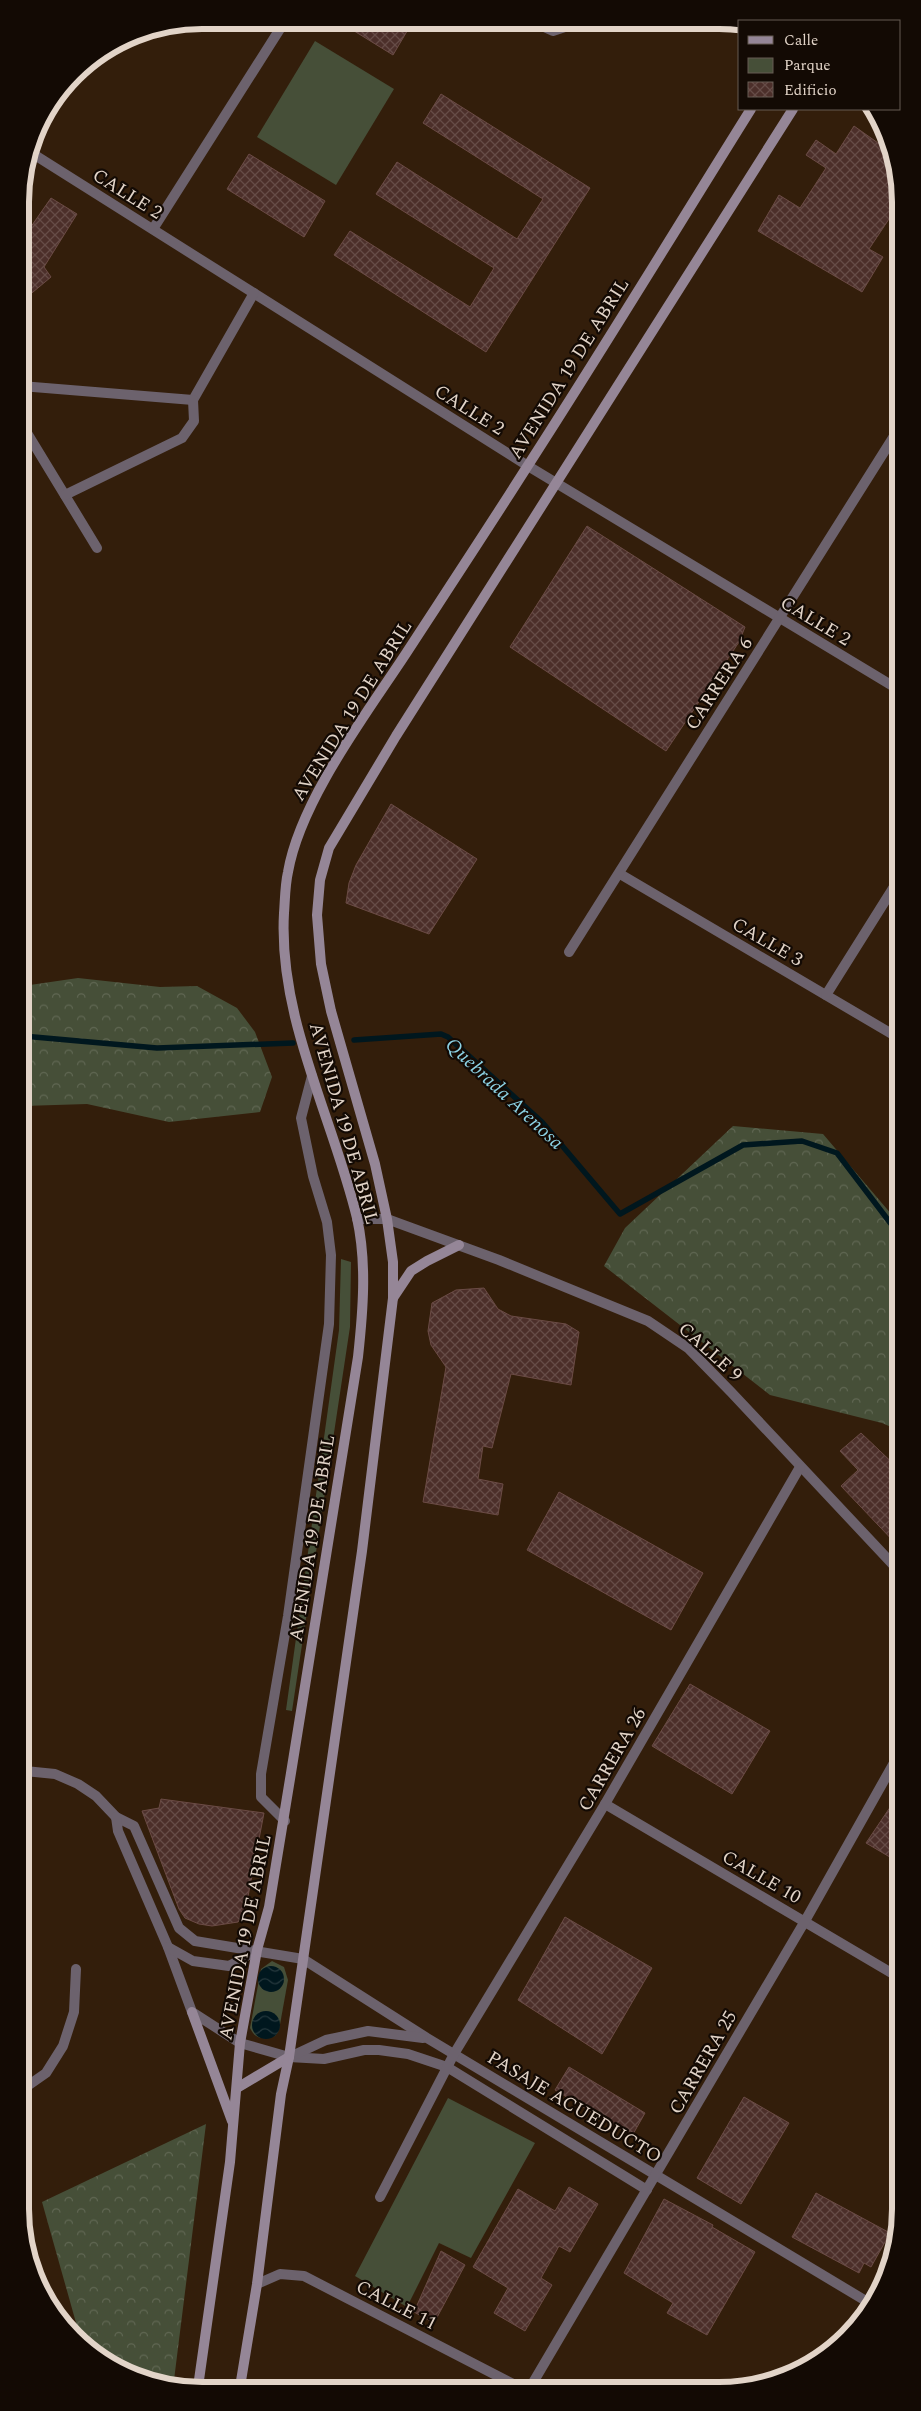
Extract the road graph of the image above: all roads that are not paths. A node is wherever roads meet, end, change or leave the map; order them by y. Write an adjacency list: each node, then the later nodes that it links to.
1 (279, 29): 5 (street)
2 (750, 110): 11 (main road, AVENIDA 19 DE ABRIL)
3 (792, 110): 12 (main road, AVENIDA 19 DE ABRIL)
4 (35, 155): 5 (street, CALLE 2)
5 (153, 229): 6 (street, CALLE 2)
6 (254, 293): 8 (street); 11 (street, CALLE 2)
7 (29, 387): 8 (street)
8 (193, 400): 13 (street)
9 (29, 436): 13 (street)
10 (892, 439): 15 (street, CARRERA 6)
11 (528, 466): 12 (street, CALLE 2); 22 (main road, AVENIDA 19 DE ABRIL)
12 (556, 483): 15 (street, CALLE 2); 24 (main road, AVENIDA 19 DE ABRIL)
13 (65, 495): 14 (street)
14 (97, 548)
15 (780, 619): 16 (street, CALLE 2); 17 (street, CARRERA 6)
16 (892, 686)
17 (620, 874): 19 (street, CARRERA 6); 20 (street, CALLE 3)
18 (892, 890): 20 (street)
19 (569, 952)
20 (826, 995): 21 (street, CALLE 3)
21 (892, 1034)
22 (312, 1076): 23 (main road, AVENIDA 19 DE ABRIL); 33 (street)
23 (357, 1219): 24 (street, CALLE 9); 33 (main road, AVENIDA 19 DE ABRIL)
24 (387, 1219): 25 (street, CALLE 9); 26 (main road, AVENIDA 19 DE ABRIL)
25 (459, 1245): 26 (main road); 27 (street, CALLE 9)
26 (392, 1298): 37 (main road, AVENIDA 19 DE ABRIL)
27 (800, 1467): 28 (street, CALLE 9); 31 (street, CARRERA 26)
28 (892, 1564)
29 (892, 1766): 34 (street, CARRERA 25)
30 (29, 1771): 32 (street, PASAJE ACUEDUCTO)
31 (605, 1804): 34 (street, CALLE 10); 43 (street, CARRERA 26)
32 (116, 1817): 35 (street); 36 (street, PASAJE ACUEDUCTO)
33 (285, 1820): 36 (main road, AVENIDA 19 DE ABRIL)
34 (805, 1921): 39 (street, CALLE 10); 49 (street, CARRERA 25)
35 (168, 1947): 36 (street); 40 (street)
36 (257, 1950): 37 (street, PASAJE ACUEDUCTO); 42 (main road, AVENIDA 19 DE ABRIL)
37 (304, 1959): 41 (street, PASAJE ACUEDUCTO); 44 (main road, AVENIDA 19 DE ABRIL)
38 (76, 1969): 46 (street)
39 (892, 1973)
40 (192, 2012): 42 (street); 48 (main road)
41 (426, 2038): 43 (street, PASAJE ACUEDUCTO); 44 (street)
42 (240, 2042): 44 (street); 47 (main road, AVENIDA 19 DE ABRIL)
43 (454, 2054): 45 (street, CARRERA 26); 49 (street, PASAJE ACUEDUCTO)
44 (289, 2057): 45 (street); 47 (main road); 52 (main road, AVENIDA 19 DE ABRIL)
45 (447, 2067): 50 (street); 51 (street, CARRERA 26)
46 (29, 2085)
47 (237, 2088): 48 (main road, AVENIDA 19 DE ABRIL)
48 (234, 2125): 54 (main road, AVENIDA 19 DE ABRIL)
49 (656, 2175): 50 (street, CARRERA 25); 53 (street, PASAJE ACUEDUCTO)
50 (648, 2190): 57 (street, CARRERA 25)
51 (380, 2198)
52 (256, 2284): 55 (main road, AVENIDA 19 DE ABRIL); 56 (street, CALLE 11)
53 (866, 2300)
54 (199, 2382)
55 (241, 2382)
56 (509, 2382)
57 (533, 2382)

